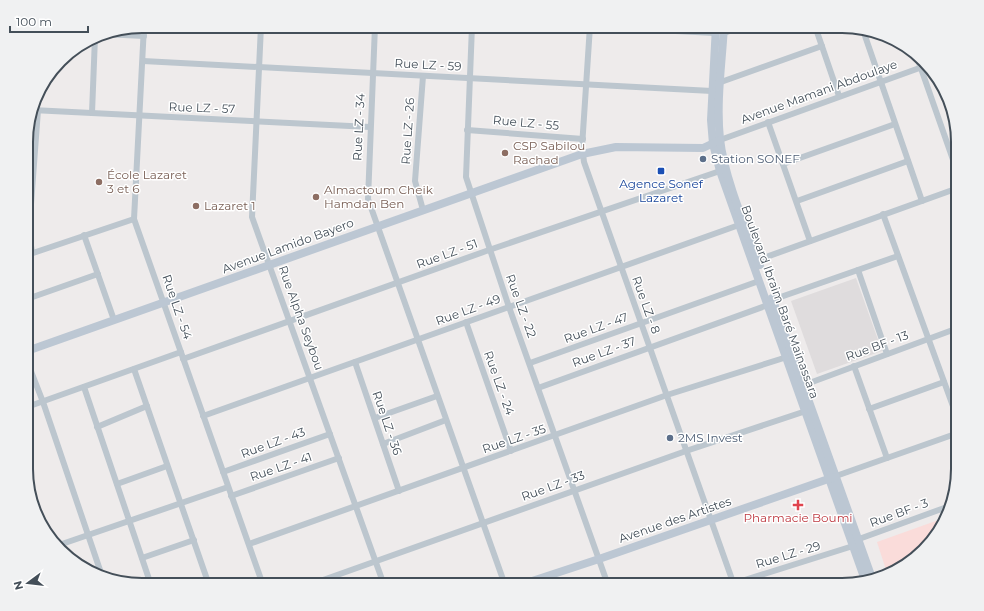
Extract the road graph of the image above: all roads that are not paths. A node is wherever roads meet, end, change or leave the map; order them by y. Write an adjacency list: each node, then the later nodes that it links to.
1 (261, 33): 14 (street, Rue Alpha Seybou)
2 (375, 33): 17 (street, Rue LZ - 34)
3 (472, 33): 19 (street, Rue LZ - 22)
4 (590, 33): 22 (street, Rue LZ - 8)
5 (720, 33): 21 (main road, Boulevard Ibraim Baré Maïnassara)
6 (720, 33): 23 (main road, Boulevard Ibraim Baré Maïnassara)
7 (817, 33): 12 (street)
8 (123, 35): 9 (street)
9 (144, 36): 13 (street, Rue LZ - 54)
10 (865, 36): 20 (street)
11 (95, 44): 26 (street)
12 (822, 46): 21 (street); 24 (street)
13 (142, 61): 14 (street, Rue LZ - 59); 27 (street, Rue LZ - 54)
14 (259, 67): 17 (street, Rue LZ - 59); 28 (street, Rue Alpha Seybou)
15 (921, 68): 20 (street, Avenue Mamani Abdoulaye)
16 (925, 72): 35 (street)
17 (373, 73): 18 (street, Rue LZ - 59); 31 (street, Rue LZ - 34)
18 (423, 76): 19 (street, Rue LZ - 59); 44 (street, Rue LZ - 26)
19 (469, 78): 22 (street, Rue LZ - 59); 32 (street, Rue LZ - 22)
20 (881, 81): 24 (street, Avenue Mamani Abdoulaye); 30 (street)
21 (721, 82): 34 (main road, Boulevard Ibraim Baré Maïnassara)
22 (587, 85): 23 (street, Rue LZ - 59); 33 (street, Rue LZ - 8)
23 (712, 91): 34 (main road, Boulevard Ibraim Baré Maïnassara)
24 (839, 96): 29 (street, Avenue Mamani Abdoulaye)
25 (38, 110): 26 (street, Rue LZ - 57)
26 (92, 113): 27 (street, Rue LZ - 57)
27 (140, 116): 28 (street, Rue LZ - 57); 47 (street, Rue LZ - 54)
28 (256, 121): 31 (street, Rue LZ - 57); 56 (street, Rue Alpha Seybou)
29 (768, 122): 34 (street, Avenue Mamani Abdoulaye); 38 (street)
30 (895, 124): 37 (street); 38 (street)
31 (370, 127): 49 (street, Rue LZ - 34)
32 (467, 130): 33 (street, Rue LZ - 55); 41 (street, Rue LZ - 22)
33 (583, 139): 36 (street, Rue LZ - 8)
34 (716, 142): 36 (main road, Avenue Lamido Bayero); 39 (main road, Boulevard Ibraim Baré Maïnassara); 55 (main road, Boulevard Ibraim Baré Maïnassara)
35 (951, 153)
36 (582, 154): 41 (main road, Avenue Lamido Bayero); 45 (street, Rue LZ - 8)
37 (908, 161): 42 (street); 43 (street)
38 (783, 164): 42 (street)
39 (720, 171): 45 (street, Rue LZ - 51); 48 (main road, Boulevard Ibraim Baré Maïnassara)
40 (951, 191): 43 (street)
41 (471, 193): 44 (main road, Avenue Lamido Bayero); 52 (street, Rue LZ - 22)
42 (796, 201): 51 (street)
43 (922, 201): 46 (street)
44 (423, 210): 49 (main road, Avenue Lamido Bayero)
45 (602, 212): 52 (street, Rue LZ - 51); 57 (street, Rue LZ - 8)
46 (883, 214): 51 (street); 54 (street)
47 (134, 219): 50 (street); 63 (street, Rue LZ - 54)
48 (739, 225): 57 (street, Rue LZ - 49); 60 (main road, Boulevard Ibraim Baré Maïnassara)
49 (376, 227): 56 (main road, Avenue Lamido Bayero); 61 (street, Rue LZ - 34)
50 (84, 235): 53 (street); 59 (street)
51 (810, 241): 55 (street)
52 (489, 250): 61 (street, Rue LZ - 51); 65 (street, Rue LZ - 22)
53 (33, 253)
54 (898, 256): 58 (street, Rue LZ - 37); 71 (street)
55 (758, 260): 64 (main road, Boulevard Ibraim Baré Maïnassara)
56 (270, 265): 63 (main road, Avenue Lamido Bayero); 67 (street, Rue Alpha Seybou)
57 (621, 268): 65 (street, Rue LZ - 49); 69 (street, Rue LZ - 8)
58 (858, 270): 64 (street, Rue LZ - 37); 76 (street)
59 (98, 274): 62 (street); 66 (street)
60 (759, 281): 64 (main road, Boulevard Ibraim Baré Maïnassara); 69 (street, Rue LZ - 47)
61 (397, 284): 67 (street, Rue LZ - 51); 72 (street, Rue LZ - 34)
62 (33, 297)
63 (164, 303): 66 (main road, Avenue Lamido Bayero); 75 (street, Rue LZ - 54)
64 (770, 303): 73 (street, Rue LZ - 37); 77 (main road, Boulevard Ibraim Baré Maïnassara); 86 (main road, Boulevard Ibraim Baré Maïnassara)
65 (509, 307): 68 (street, Rue LZ - 49); 80 (street, Rue LZ - 22)
66 (114, 320): 74 (main road, Avenue Lamido Bayero)
67 (290, 321): 78 (street, Rue LZ - 51); 84 (street, Rue Alpha Seybou)
68 (466, 322): 72 (street, Rue LZ - 49); 105 (street, Rue LZ - 24)
69 (641, 324): 73 (street, Rue LZ - 8); 80 (street, Rue LZ - 47)
70 (951, 331): 71 (street, Rue BF - 13)
71 (928, 339): 76 (street, Rue BF - 13); 85 (street)
72 (417, 340): 79 (street, Rue LZ - 49); 90 (street, Rue LZ - 34)
73 (650, 348): 88 (street, Rue LZ - 37); 89 (street, Rue LZ - 8)
74 (33, 349)
75 (181, 352): 78 (street, Rue LZ - 54); 82 (street)
76 (887, 354): 81 (street, Rue BF - 13)
77 (787, 358): 89 (street, Rue LZ - 35); 96 (main road, Boulevard Ibraim Baré Maïnassara)
78 (183, 359): 97 (street, Rue LZ - 54)
79 (355, 362): 84 (street, Rue LZ - 49); 98 (street, Rue LZ - 36)
80 (530, 363): 88 (street, Rue LZ - 22)
81 (854, 366): 86 (street, Rue BF - 13); 95 (street)
82 (134, 369): 87 (street); 94 (street)
83 (33, 376): 92 (street)
84 (310, 377): 97 (street, Rue LZ - 49); 101 (street, Rue Alpha Seybou)
85 (944, 382): 91 (street); 95 (street)
86 (804, 385): 112 (main road, Boulevard Ibraim Baré Maïnassara)
87 (84, 387): 92 (street); 100 (street)
88 (538, 388): 103 (street, Rue LZ - 22)
89 (666, 395): 103 (street, Rue LZ - 35); 106 (street, Rue LZ - 8)
90 (437, 396): 98 (street); 99 (street, Rue LZ - 34)
91 (951, 401)
92 (43, 402): 93 (street); 124 (street)
93 (33, 405)
94 (147, 406): 100 (street); 109 (street)
95 (869, 409): 108 (street)
96 (806, 411): 106 (street, Rue LZ - 33); 112 (main road, Boulevard Ibraim Baré Maïnassara)
97 (203, 416): 111 (street, Rue LZ - 54)
98 (375, 418): 104 (street, Rue LZ - 36)
99 (446, 420): 104 (street); 110 (street, Rue LZ - 34)
100 (97, 427): 113 (street)
101 (330, 434): 107 (street, Rue Alpha Seybou); 111 (street, Rue LZ - 43)
102 (951, 435): 108 (street)
103 (555, 436): 105 (street, Rue LZ - 35); 115 (street, Rue LZ - 22)
104 (383, 444): 116 (street, Rue LZ - 36)
105 (511, 451): 110 (street, Rue LZ - 35)
106 (686, 451): 115 (street, Rue LZ - 33); 121 (street, Rue LZ - 8)
107 (339, 458): 117 (street, Rue LZ - 41); 119 (street, Rue Alpha Seybou)
108 (886, 458): 112 (street)
109 (167, 466): 113 (street); 118 (street)
110 (463, 468): 116 (street, Rue LZ - 35); 123 (street, Rue LZ - 34)
111 (223, 472): 114 (street, Rue LZ - 54)
112 (833, 477): 121 (main road, Avenue des Artistes); 125 (main road, Boulevard Ibraim Baré Maïnassara); 129 (main road, Boulevard Ibraim Baré Maïnassara)
113 (116, 484): 122 (street)
114 (228, 487): 117 (street, Rue LZ - 54); 118 (street)
115 (574, 490): 123 (street, Rue LZ - 33); 131 (street, Rue LZ - 22)
116 (399, 491): 119 (street, Rue LZ - 35)
117 (231, 496): 128 (street, Rue LZ - 54)
118 (181, 504): 122 (street); 126 (street)
119 (356, 506): 128 (street, Rue LZ - 35); 132 (street, Rue Alpha Seybou)
120 (943, 508): 125 (street, Rue BF - 3)
121 (711, 520): 131 (main road, Avenue des Artistes); 144 (street, Rue LZ - 8)
122 (129, 522): 124 (street); 130 (street)
123 (483, 524): 132 (street, Rue LZ - 33); 141 (street, Rue LZ - 34)
124 (88, 535): 127 (street); 133 (street)
125 (859, 539): 134 (main road, Boulevard Ibraim Baré Maïnassara)
126 (194, 540): 130 (street); 137 (street)
127 (63, 544)
128 (248, 544): 138 (street, Rue LZ - 54)
129 (853, 546): 135 (main road, Boulevard Ibraim Baré Maïnassara); 145 (street, Rue LZ - 29)
130 (142, 558): 136 (street)
131 (599, 559): 142 (main road, Avenue des Artistes); 143 (street, Rue LZ - 22)
132 (375, 561): 139 (street, Rue LZ - 33); 140 (street, Rue Alpha Seybou)
133 (100, 569)
134 (871, 574)
135 (864, 576)
136 (149, 578)
137 (207, 578)
138 (260, 578)
139 (328, 578)
140 (381, 578)
141 (502, 578)
142 (541, 578)
143 (606, 578)
144 (730, 578)
145 (751, 578)

